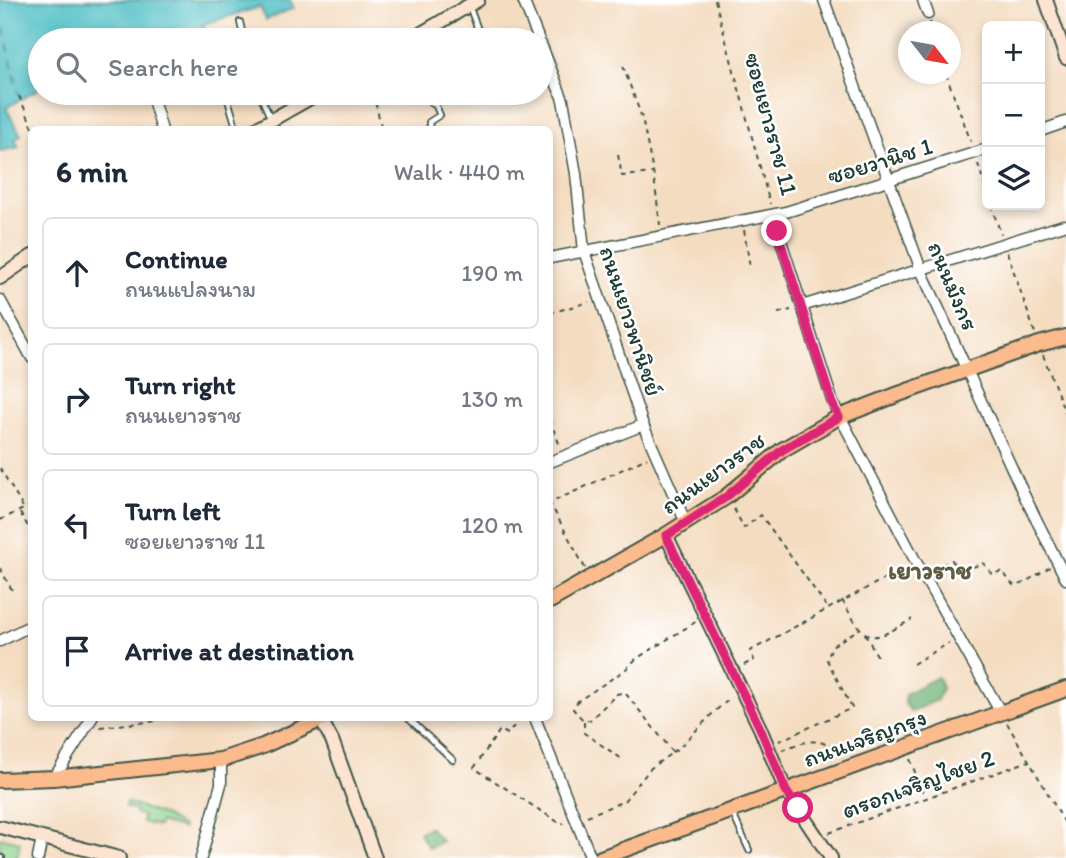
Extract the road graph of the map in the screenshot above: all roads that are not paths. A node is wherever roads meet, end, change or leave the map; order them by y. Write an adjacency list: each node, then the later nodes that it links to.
1 (523, 0): 11 (street, ถนนเยาวพานิชย์)
2 (824, 0): 26 (street, ถนนมังกร)
3 (923, 0): 6 (street)
4 (1046, 0): 12 (street)
5 (474, 3): 9 (street); 10 (lane)
6 (928, 14)
7 (240, 22): 8 (lane)
8 (241, 28)
9 (431, 28)
10 (479, 28)
11 (534, 28)
12 (1066, 58)
13 (553, 75): 29 (street, ถนนเยาวพานิชย์)
14 (154, 105): 21 (street)
15 (230, 105): 22 (lane)
16 (265, 105): 20 (lane)
17 (302, 105): 20 (street)
18 (436, 105): 23 (lane)
19 (1066, 122): 24 (street)
20 (274, 125)
21 (161, 126)
22 (236, 126)
23 (430, 126)
24 (1045, 129)
25 (982, 151): 26 (street, ซอยวานิช 1)
26 (889, 180): 27 (street, ซอยวานิช 1); 32 (street, ถนนมังกร)
27 (773, 216): 29 (street, ซอยวานิช 1); 35 (street, ซอยเยาวราช 11)
28 (1065, 227): 32 (street)
29 (584, 251): 30 (street, ซอยวานิช 1); 40 (street, ถนนเยาวพานิชย์)
30 (553, 257)
31 (28, 259): 33 (street)
32 (920, 270): 35 (street); 38 (street, ถนนมังกร)
33 (0, 278)
34 (0, 300): 37 (street)
35 (802, 306): 39 (street, ซอยเยาวราช 11)
36 (1066, 337): 38 (main road, ถนนเยาวราช)
37 (28, 351)
38 (967, 370): 39 (main road, ถนนเยาวราช); 44 (street, ถนนมังกร)
39 (839, 417): 42 (main road, ถนนเยาวราช); 49 (street, ซอยเยาวราช 11)
40 (643, 425): 41 (street); 42 (street, ถนนเยาวพานิชย์)
41 (553, 461)
42 (686, 523): 43 (main road, ถนนเยาวราช)
43 (666, 536): 45 (main road, ถนนเยาวราช); 59 (street)
44 (1066, 579)
45 (553, 599)
46 (28, 627): 47 (street)
47 (0, 641)
48 (1066, 689): 49 (main road, ถนนเจริญกรุง)
49 (1001, 713): 59 (main road, ถนนเจริญกรุง)
50 (90, 721): 57 (street)
51 (316, 721): 55 (main road)
52 (323, 721): 67 (street)
53 (411, 721): 56 (lane)
54 (536, 721): 68 (street)
55 (221, 760): 57 (main road); 66 (street)
56 (453, 761)
57 (54, 778): 58 (main road)
58 (0, 780)
59 (786, 791): 60 (main road, ถนนเจริญกรุง); 70 (street)
60 (732, 811): 63 (lane); 69 (main road, ถนนเจริญกรุง)
61 (0, 827): 62 (street)
62 (42, 838): 64 (street); 65 (street)
63 (749, 850)
64 (38, 858)
65 (119, 858)
66 (201, 858)
67 (375, 858)
68 (591, 858)
69 (601, 858)
70 (831, 858)

